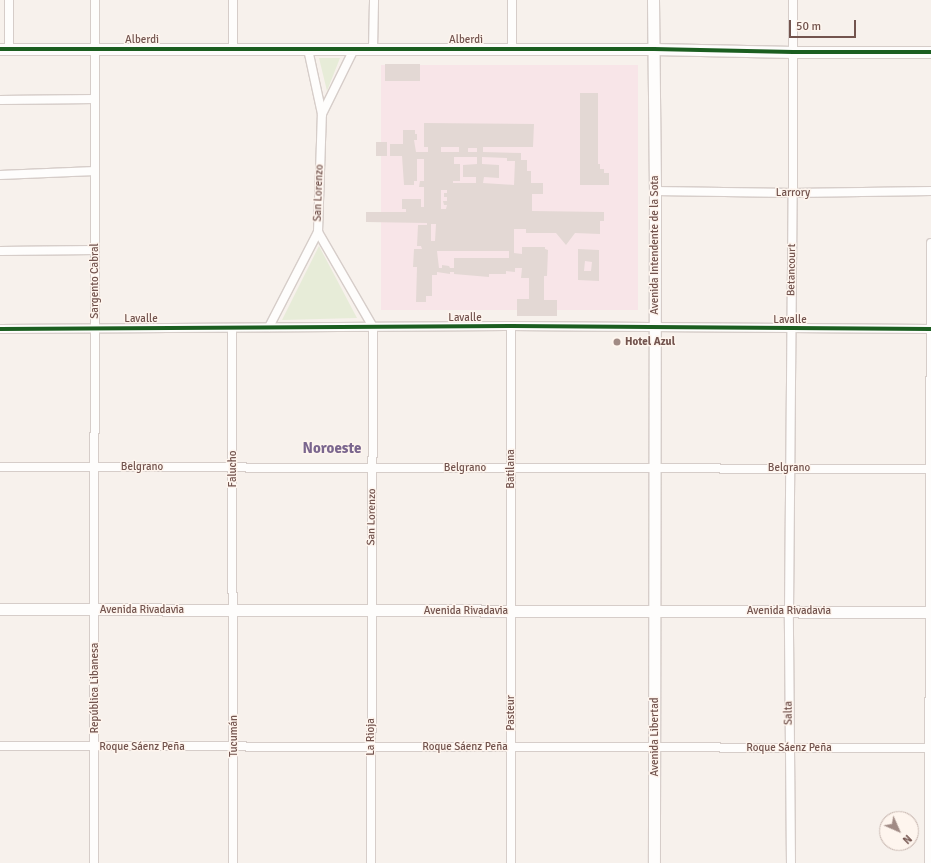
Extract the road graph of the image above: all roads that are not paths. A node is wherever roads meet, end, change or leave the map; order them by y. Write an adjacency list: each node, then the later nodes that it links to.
1 (9, 0): 8 (street)
2 (95, 0): 9 (street, Sargento Cabral)
3 (233, 0): 10 (street)
4 (374, 0): 13 (street)
5 (512, 0): 14 (street)
6 (653, 0): 15 (main road, Avenida Intendente de la Sota)
7 (793, 0): 16 (street, Betancourt)
8 (4, 49): 9 (main road, Alberdi)
9 (95, 49): 10 (main road, Alberdi); 18 (street, Sargento Cabral)
10 (233, 49): 11 (main road, Alberdi)
11 (308, 49): 12 (main road, Alberdi); 20 (street, San Lorenzo)
12 (354, 49): 13 (main road, Alberdi); 20 (street)
13 (374, 49): 14 (main road, Alberdi)
14 (512, 49): 15 (main road, Alberdi)
15 (654, 49): 16 (main road, Alberdi); 23 (main road, Avenida Intendente de la Sota)
16 (794, 52): 17 (main road, Alberdi); 25 (street, Betancourt)
17 (931, 52)
18 (95, 99): 19 (street); 21 (street, Sargento Cabral)
19 (0, 100)
20 (322, 114): 26 (street, San Lorenzo)
21 (95, 171): 22 (street); 28 (street, Sargento Cabral)
22 (0, 174)
23 (655, 191): 25 (street, Larrory); 35 (main road, Avenida Intendente de la Sota)
24 (931, 191): 25 (street, Larrory)
25 (793, 193): 37 (street, Betancourt)
26 (318, 232): 31 (street, San Lorenzo); 32 (street)
27 (931, 243): 38 (street)
28 (95, 250): 29 (street); 33 (street, Sargento Cabral)
29 (0, 251)
30 (512, 326): 32 (street, Lavalle); 35 (street, Lavalle); 43 (street, Batilana)
31 (269, 327): 32 (street, Lavalle); 34 (street, Lavalle)
32 (373, 327): 42 (street, San Lorenzo)
33 (95, 328): 34 (street, Lavalle); 36 (street, Lavalle); 40 (street, Sargento Cabral)
34 (232, 328): 41 (street, Falucho)
35 (655, 328): 37 (street, Lavalle); 44 (main road, Avenida Intendente de la Sota)
36 (0, 329)
37 (791, 329): 38 (street, Lavalle); 45 (street, Betancourt)
38 (931, 329): 46 (street)
39 (0, 467): 40 (street, Belgrano)
40 (95, 467): 41 (street, Belgrano); 48 (street, Sargento Cabral)
41 (233, 468): 42 (street, Belgrano); 49 (street, Falucho)
42 (372, 468): 43 (street, Belgrano); 50 (street, San Lorenzo)
43 (511, 468): 44 (street, Belgrano); 51 (street, Batilana)
44 (655, 468): 45 (street, Belgrano); 52 (main road, Avenida Intendente de la Sota)
45 (790, 468): 46 (street, Belgrano); 53 (street, Betancourt)
46 (930, 469): 54 (street)
47 (0, 609): 48 (main road, Avenida Rivadavia)
48 (95, 609): 49 (main road, Avenida Rivadavia); 56 (street, República Libanesa)
49 (234, 610): 50 (main road, Avenida Rivadavia); 57 (street, Tucumán)
50 (371, 610): 51 (main road, Avenida Rivadavia); 58 (street, La Rioja)
51 (510, 611): 52 (main road, Avenida Rivadavia); 59 (street, Pasteur)
52 (656, 611): 53 (main road, Avenida Rivadavia); 60 (main road, Avenida Libertad)
53 (788, 611): 54 (main road, Avenida Rivadavia); 61 (street, Salta)
54 (930, 612): 62 (street)
55 (0, 746): 56 (street, Roque Sáenz Peña)
56 (94, 746): 57 (street, Roque Sáenz Peña); 63 (street, República Libanesa)
57 (234, 747): 58 (street, Roque Sáenz Peña); 64 (street, Tucumán)
58 (371, 747): 59 (street, Roque Sáenz Peña); 65 (street, La Rioja)
59 (511, 747): 60 (street, Roque Sáenz Peña); 66 (street, Pasteur)
60 (655, 747): 61 (street, Roque Sáenz Peña); 67 (main road, Avenida Libertad)
61 (790, 748): 62 (street, Roque Sáenz Peña); 68 (street, Salta)
62 (930, 748): 69 (street)
63 (94, 863)
64 (233, 863)
65 (371, 863)
66 (511, 863)
67 (654, 863)
68 (790, 863)
69 (929, 863)

